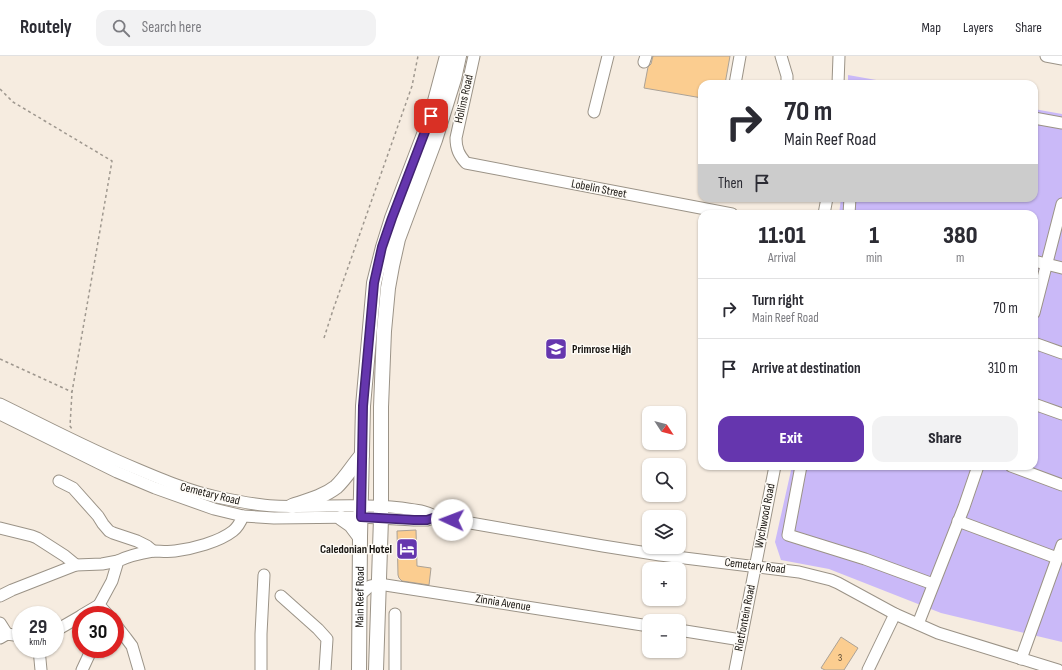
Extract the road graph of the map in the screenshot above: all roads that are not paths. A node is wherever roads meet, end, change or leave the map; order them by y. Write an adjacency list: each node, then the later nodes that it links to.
1 (447, 56): 29 (main road, Main Reef Road)
2 (459, 56): 30 (main road, Main Reef Road)
3 (474, 56): 16 (street, Hollins Road)
4 (608, 56): 13 (street)
5 (740, 56): 10 (street)
6 (781, 56): 11 (street)
7 (839, 56): 12 (street)
8 (1046, 56): 9 (street)
9 (1062, 59)
10 (736, 80)
11 (786, 80)
12 (838, 80)
13 (594, 112)
14 (1038, 119): 15 (street)
15 (1062, 123)
16 (466, 163): 18 (street, Lobelin Street)
17 (1062, 204): 20 (street)
18 (711, 210)
19 (1038, 261): 20 (street)
20 (1046, 264): 21 (street); 22 (street)
21 (1062, 268)
22 (1038, 297)
23 (1038, 344): 24 (street)
24 (1062, 353)
25 (0, 404): 38 (street, Cemetary Road)
26 (1038, 405): 28 (street)
27 (0, 414): 41 (street, Cemetary Road)
28 (1062, 414)
29 (363, 425): 30 (main road); 31 (main road, Main Reef Road)
30 (381, 426): 40 (main road, Main Reef Road)
31 (362, 455): 38 (main road); 39 (main road, Main Reef Road)
32 (774, 470): 51 (street, Wychwood Road)
33 (800, 470): 54 (street)
34 (977, 470): 43 (street)
35 (1022, 470): 37 (street)
36 (59, 481): 47 (street)
37 (1062, 485)
38 (292, 506): 39 (street, Cemetary Road)
39 (361, 511): 40 (street, Cemetary Road); 42 (street, Cemetary Road); 45 (main road, Main Reef Road)
40 (381, 512): 51 (street, Cemetary Road); 53 (main road, Main Reef Road)
41 (243, 516): 42 (street, Cemetary Road); 47 (street)
42 (341, 518): 45 (main road)
43 (958, 521): 48 (street); 54 (street)
44 (0, 528): 50 (street)
45 (360, 537): 55 (main road, Main Reef Road)
46 (1062, 545): 48 (street)
47 (153, 551): 49 (street)
48 (1057, 558): 70 (street)
49 (118, 561): 50 (street); 58 (street)
50 (76, 565): 56 (street)
51 (756, 566): 60 (street, Cemetary Road); 67 (street, Rietfontein Road)
52 (264, 575): 74 (street)
53 (379, 584): 55 (street); 63 (street, Zinnia Avenue); 77 (main road, Main Reef Road)
54 (933, 584): 62 (street)
55 (360, 595): 76 (main road, Main Reef Road)
56 (0, 596)
57 (281, 596): 75 (street)
58 (104, 606)
59 (396, 614): 78 (street)
60 (895, 614): 62 (street, Cemetary Road); 80 (street)
61 (0, 623): 66 (street)
62 (918, 624): 70 (street, Cemetary Road)
63 (642, 625)
64 (686, 631): 67 (street)
65 (124, 635): 73 (street)
66 (4, 636)
67 (741, 640): 79 (street, Rietfontein Road)
68 (39, 658): 71 (street)
69 (88, 658): 72 (street)
70 (1021, 659): 81 (street, Cemetary Road)
71 (41, 670)
72 (82, 670)
73 (139, 670)
74 (261, 670)
75 (325, 670)
76 (359, 670)
77 (376, 670)
78 (395, 670)
79 (735, 670)
80 (868, 670)
81 (1058, 670)

